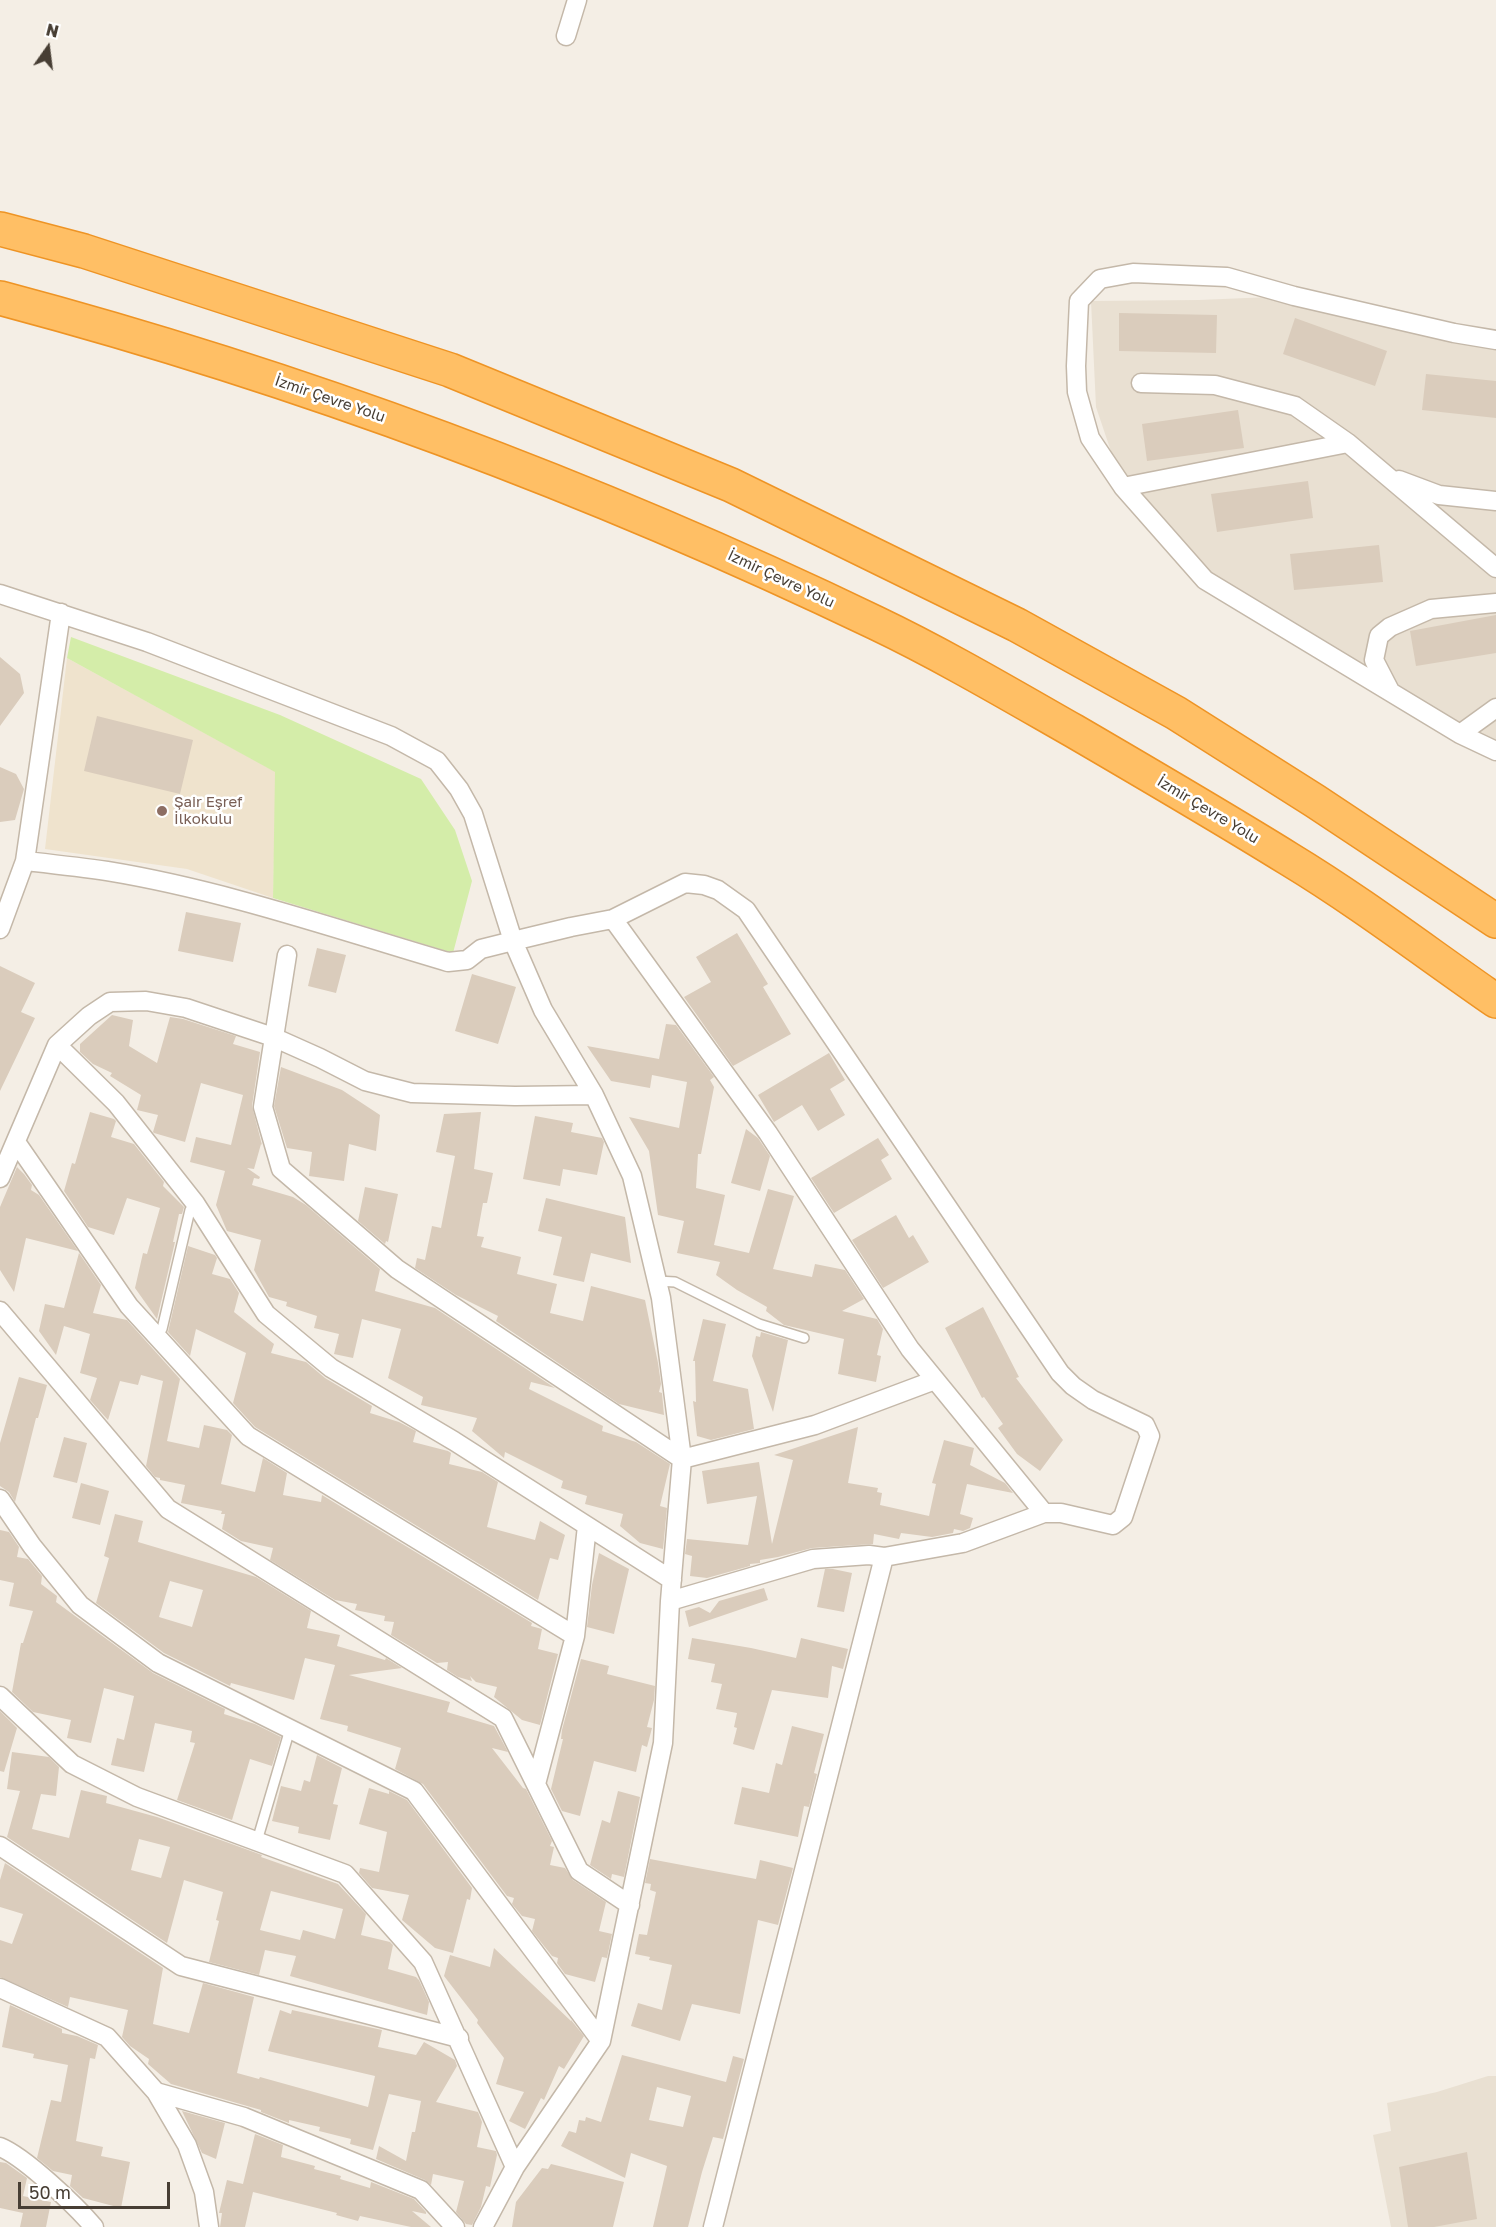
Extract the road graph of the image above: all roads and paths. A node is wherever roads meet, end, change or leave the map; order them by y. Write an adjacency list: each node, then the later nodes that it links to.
1 (577, 0): 2 (street)
2 (566, 36)
3 (0, 230): 22 (highway)
4 (0, 298): 26 (highway, İzmir Çevre Yolu)
5 (1496, 340): 9 (street)
6 (1141, 383): 7 (street)
7 (1348, 443): 8 (street); 9 (street)
8 (1387, 475): 10 (street); 11 (street)
9 (1123, 487): 15 (street)
10 (1496, 501)
11 (1496, 568)
12 (0, 594): 14 (street)
13 (1496, 603): 15 (street)
14 (61, 613): 19 (street); 24 (street)
15 (1391, 692): 17 (street)
16 (1496, 708): 17 (street)
17 (1460, 734): 18 (street)
18 (1496, 751)
19 (25, 861): 20 (street); 24 (street)
20 (5, 903): 23 (street)
21 (613, 920): 24 (street); 37 (street); 40 (street)
22 (1496, 921)
23 (0, 929)
24 (513, 941): 29 (street)
25 (287, 955): 27 (street)
26 (1496, 1000)
27 (273, 1037): 28 (street); 29 (street); 38 (street)
28 (57, 1045): 30 (street); 32 (street)
29 (594, 1095): 33 (street)
30 (16, 1142): 31 (street); 35 (street)
31 (0, 1178)
32 (195, 1203): 35 (lane); 41 (street)
33 (657, 1281): 36 (lane); 38 (street)
34 (0, 1311): 48 (street)
35 (157, 1336): 45 (street)
36 (804, 1338)
37 (935, 1380): 38 (street); 40 (street)
38 (682, 1459): 43 (street)
39 (0, 1499): 47 (street)
40 (1044, 1513): 42 (street)
41 (587, 1526): 43 (street); 45 (street)
42 (884, 1557): 44 (street); 62 (street)
43 (672, 1580): 44 (street)
44 (670, 1600): 51 (street)
45 (575, 1636): 48 (street)
46 (0, 1696): 49 (street)
47 (290, 1729): 49 (lane); 54 (street)
48 (536, 1784): 51 (street)
49 (256, 1841): 53 (street)
50 (0, 1846): 53 (street)
51 (630, 1905): 54 (street)
52 (0, 1988): 55 (street)
53 (459, 2038): 57 (street)
54 (601, 2041): 57 (street)
55 (156, 2092): 59 (street); 60 (street)
56 (0, 2147): 58 (street)
57 (515, 2167): 61 (street)
58 (94, 2227)
59 (209, 2227)
60 (455, 2227)
61 (483, 2227)
62 (714, 2227)

